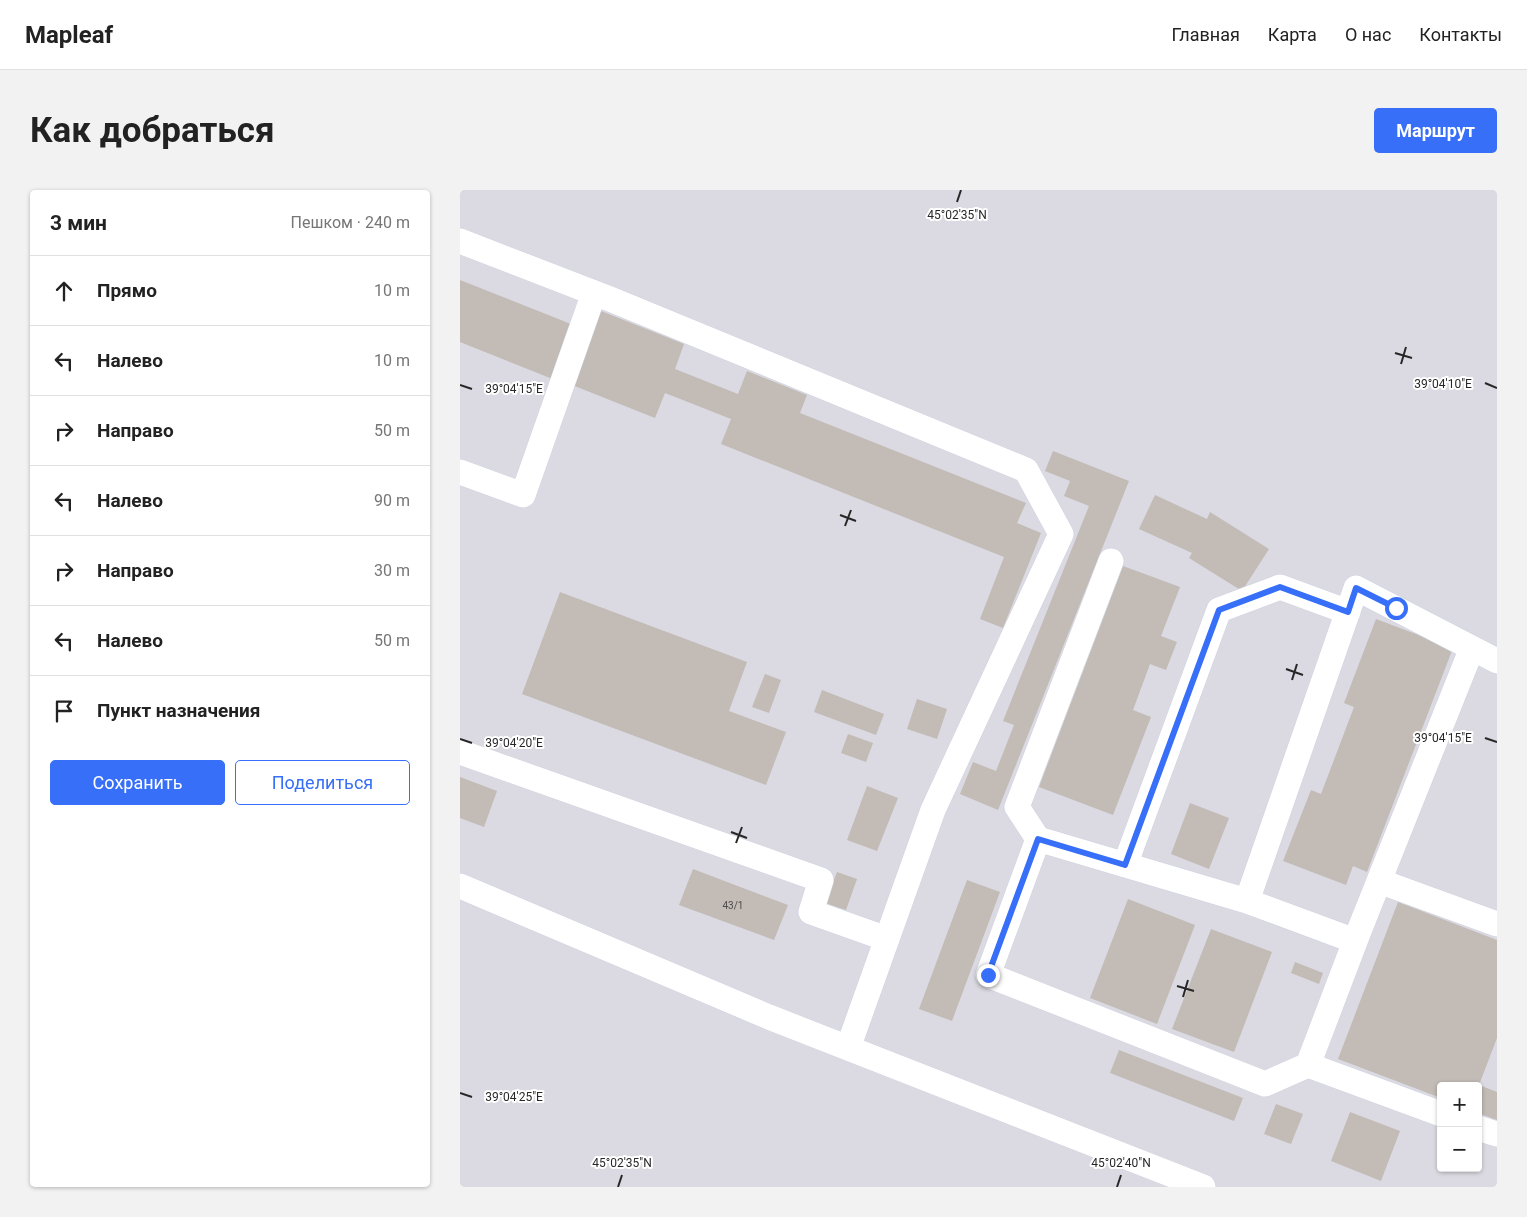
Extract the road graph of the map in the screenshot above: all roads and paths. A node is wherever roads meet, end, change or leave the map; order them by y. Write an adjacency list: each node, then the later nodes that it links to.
1 (460, 241): 2 (lane)
2 (594, 293): 3 (lane); 15 (lane)
3 (460, 472)
4 (1111, 561): 9 (lane)
5 (1348, 612): 6 (lane); 10 (lane); 13 (lane)
6 (1472, 648): 7 (lane); 11 (lane)
7 (1497, 661)
8 (460, 752): 15 (lane)
9 (1038, 839): 10 (lane); 18 (lane)
10 (1125, 865): 13 (lane)
11 (1379, 881): 14 (lane); 16 (lane)
12 (460, 886): 17 (lane)
13 (1247, 901): 16 (lane)
14 (1497, 924)
15 (887, 939): 17 (lane)
16 (1355, 941): 18 (lane)
17 (848, 1048): 22 (lane)
18 (1308, 1065): 19 (lane)
19 (1437, 1113)
20 (1482, 1129): 21 (lane)
21 (1497, 1134)
22 (1203, 1187)

